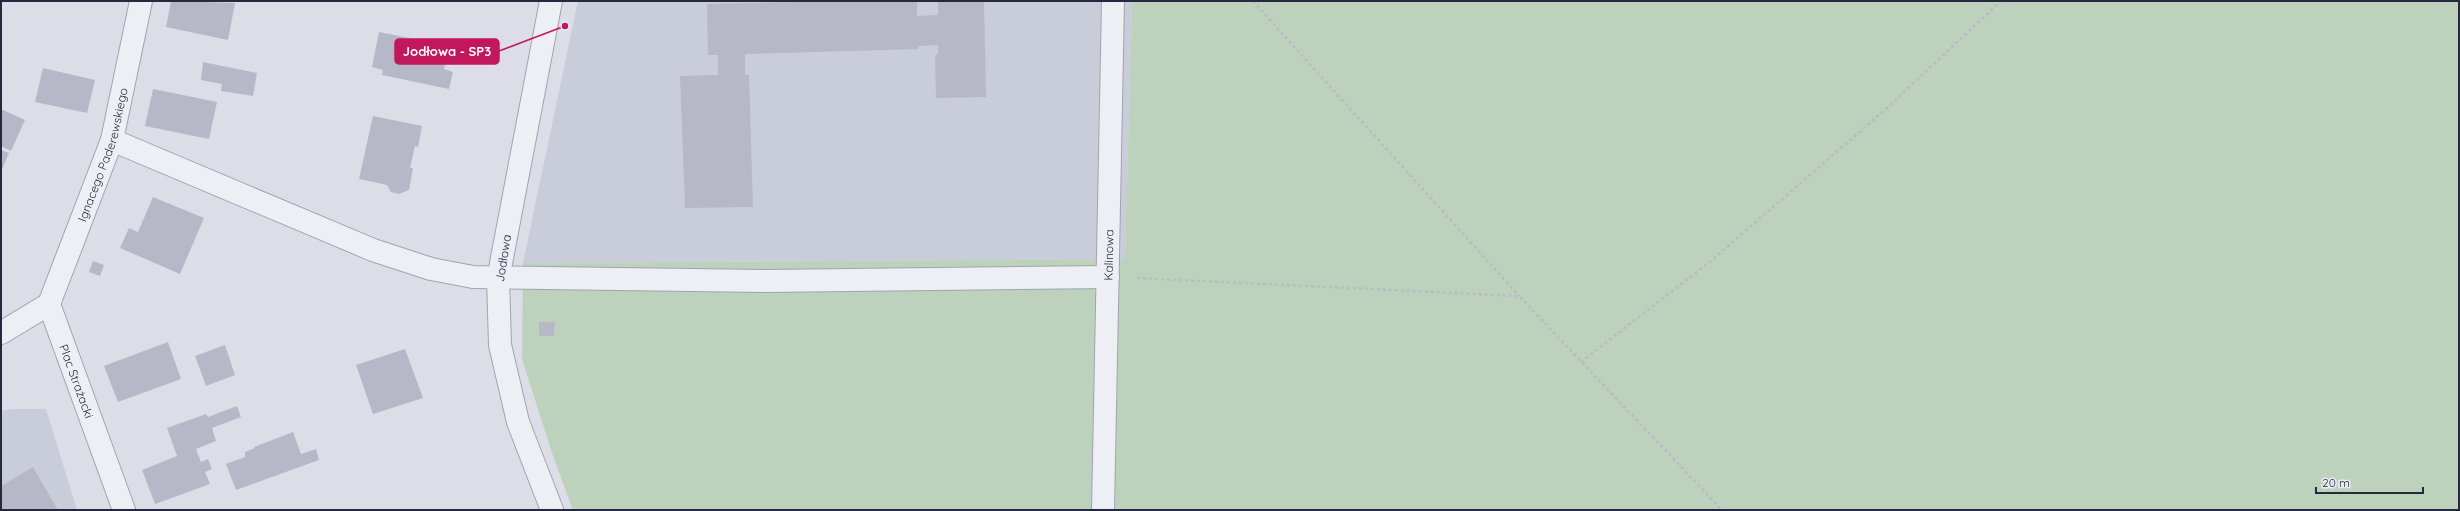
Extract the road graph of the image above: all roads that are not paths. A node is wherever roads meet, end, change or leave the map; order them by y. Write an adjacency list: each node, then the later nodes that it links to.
1 (142, 1): 4 (street, Ignacego Paderewskiego)
2 (551, 1): 6 (street, Jodłowa)
3 (1113, 1): 5 (street, Kalinowa)
4 (112, 140): 6 (street); 7 (street, Ignacego Paderewskiego)
5 (1108, 277): 6 (street); 11 (street, Kalinowa)
6 (498, 279): 10 (street, Jodłowa)
7 (50, 304): 8 (street); 9 (street, Plac Strażacki)
8 (1, 333)
9 (124, 510)
10 (552, 510)
11 (1103, 510)

